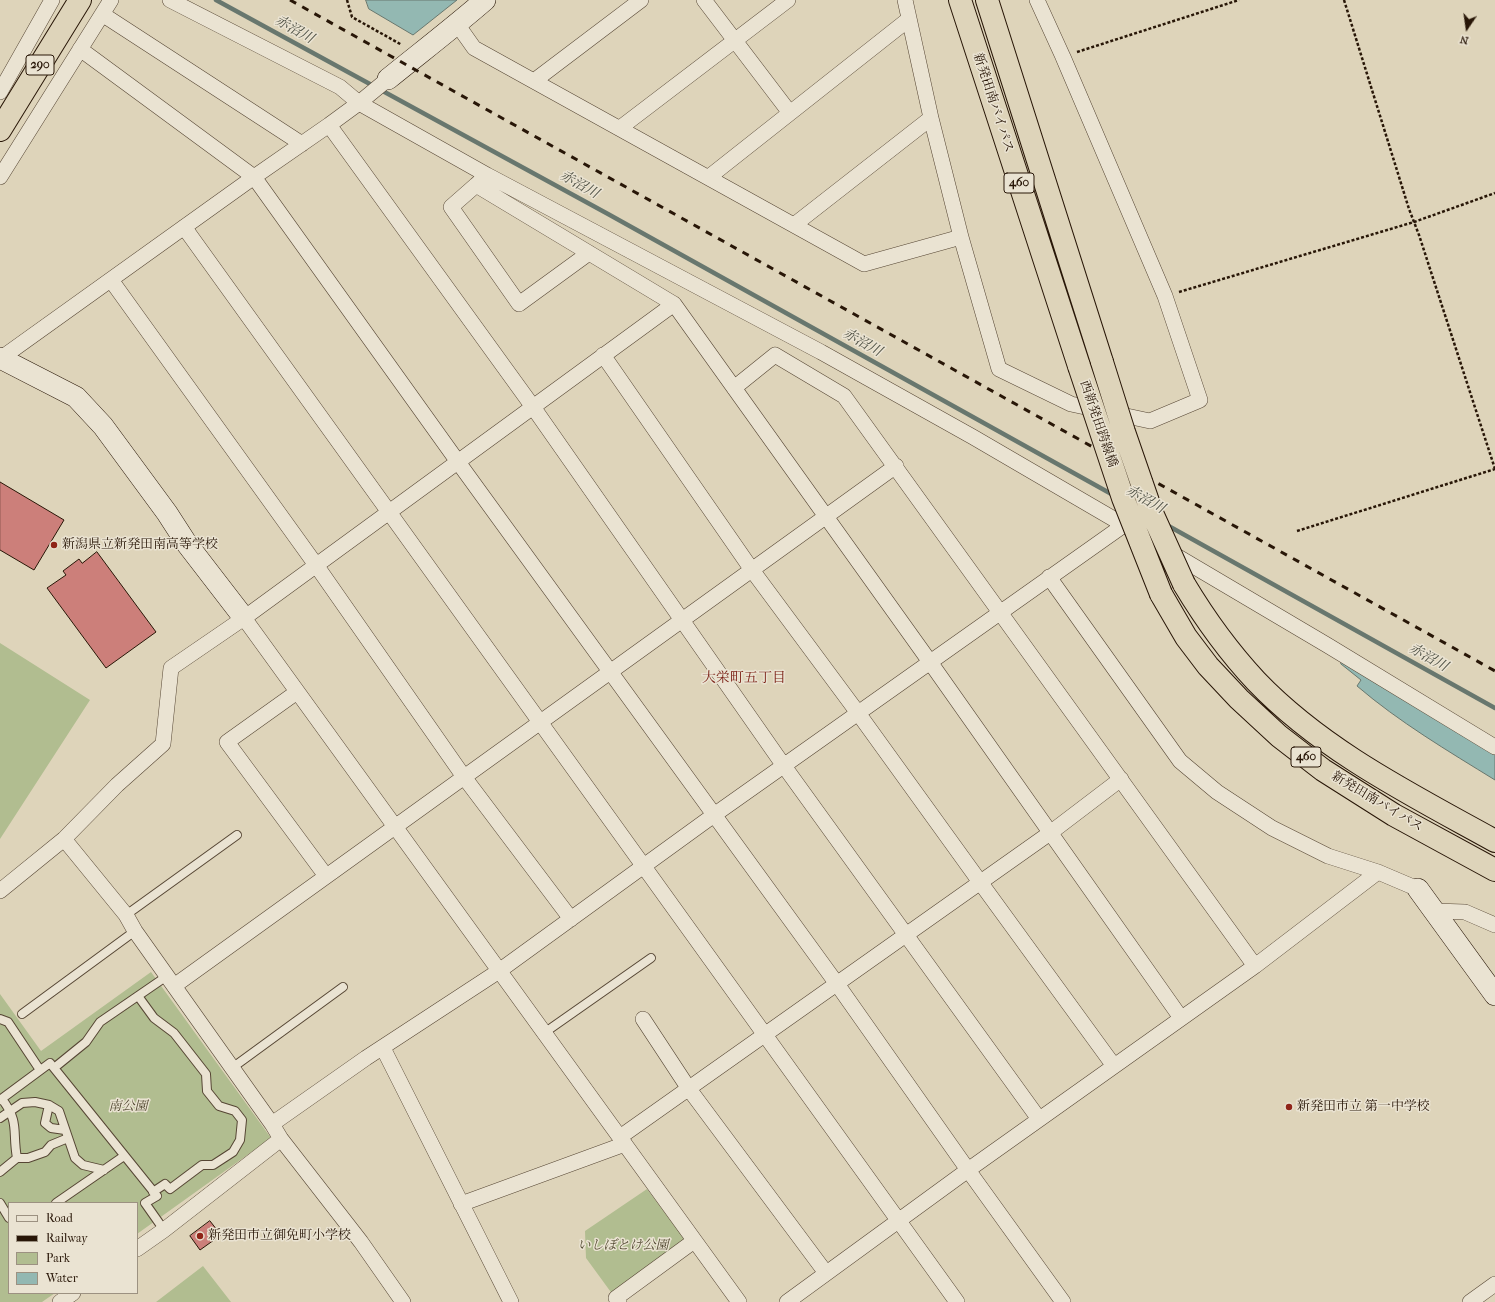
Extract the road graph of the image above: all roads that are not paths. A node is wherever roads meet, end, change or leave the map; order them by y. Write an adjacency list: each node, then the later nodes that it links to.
1 (52, 0): 20 (street)
2 (80, 0): 26 (highway, 290)
3 (111, 0): 13 (street)
4 (170, 0): 21 (street)
5 (485, 0): 15 (street)
6 (641, 0): 19 (street)
7 (704, 0): 16 (street)
8 (788, 0): 16 (street)
9 (905, 0): 14 (street)
10 (960, 0): 42 (highway, 新発田南バイパス / 460)
11 (987, 0): 41 (highway, 新発田南バイパス / 460)
12 (1037, 0): 35 (street)
13 (102, 14): 17 (street); 27 (street)
14 (909, 19): 22 (street); 23 (street)
15 (457, 24): 18 (street); 19 (street)
16 (735, 41): 22 (street); 25 (street)
17 (80, 49): 29 (street); 30 (street)
18 (388, 79): 21 (street)
19 (534, 81): 25 (street)
20 (0, 92)
21 (359, 103): 24 (street); 28 (street)
22 (790, 113): 31 (street)
23 (931, 118): 33 (street); 35 (street)
24 (329, 125): 27 (street); 44 (street)
25 (620, 128): 31 (street)
26 (0, 130)
27 (302, 144): 30 (street)
28 (487, 175): 32 (street); 49 (street)
29 (0, 177)
30 (254, 177): 34 (street); 45 (street)
31 (709, 177): 33 (street)
32 (476, 185): 36 (street); 36 (street)
33 (794, 225): 35 (street)
34 (184, 227): 37 (street); 47 (street)
35 (961, 237)
36 (589, 253): 38 (street)
37 (111, 280): 40 (street); 50 (street)
38 (674, 304): 39 (street); 43 (street)
39 (603, 356): 44 (street); 51 (street)
40 (1, 359): 56 (street)
41 (1102, 362): 53 (highway, 西新発田跨線橋 / 460, bridge)
42 (1078, 366): 54 (highway, 西新発田跨線橋 / 460, bridge)
43 (734, 388): 46 (street); 48 (street)
44 (533, 407): 45 (street); 57 (street)
45 (458, 462): 47 (street); 59 (street)
46 (896, 466): 48 (street); 55 (street)
47 (389, 512): 50 (street); 62 (street)
48 (826, 517): 51 (street); 58 (street)
49 (1124, 525): 52 (street); 63 (street)
50 (316, 565): 56 (street); 65 (street)
51 (752, 570): 57 (street); 61 (street)
52 (1049, 577): 55 (street); 75 (street)
53 (1184, 584): 72 (highway, 新発田南バイパス / 460)
54 (1161, 594): 74 (highway, 新発田南バイパス / 460)
55 (1001, 612): 58 (street); 66 (street)
56 (244, 618): 60 (street); 71 (street)
57 (682, 620): 59 (street); 64 (street)
58 (930, 662): 61 (street); 69 (street)
59 (610, 672): 62 (street); 67 (street)
60 (297, 692): 68 (street); 76 (street)
61 (858, 713): 64 (street); 77 (street)
62 (540, 722): 65 (street); 73 (street)
63 (1495, 747)
64 (784, 766): 67 (street); 85 (street)
65 (464, 777): 68 (street); 82 (street)
66 (1121, 779): 69 (street); 87 (street)
67 (714, 815): 73 (street); 90 (street)
68 (395, 827): 76 (street); 88 (street)
69 (1050, 832): 77 (street); 95 (street)
70 (237, 835): 81 (lane)
71 (64, 839): 79 (street); 81 (street)
72 (1495, 841)
73 (644, 866): 82 (street); 99 (street)
74 (1495, 870)
75 (1378, 872): 78 (street); 87 (street)
76 (326, 876): 89 (street)
77 (980, 882): 85 (street); 101 (street)
78 (1418, 889): 80 (street)
79 (0, 891)
80 (1434, 911): 83 (street); 92 (street)
81 (126, 915): 84 (street)
82 (571, 919): 88 (street)
83 (1495, 925)
84 (135, 931): 89 (street); 94 (lane)
85 (906, 934): 90 (street); 110 (street)
86 (651, 958): 98 (lane)
87 (1255, 966): 95 (street)
88 (499, 970): 98 (street); 100 (street)
89 (171, 981): 93 (lane); 103 (street)
90 (837, 984): 99 (street); 120 (street)
91 (343, 988): 103 (lane)
92 (1495, 995)
93 (138, 996): 102 (lane); 121 (lane)
94 (22, 1014)
95 (1181, 1018): 101 (street)
96 (0, 1019): 104 (lane)
97 (643, 1019): 105 (street)
98 (544, 1033): 115 (street)
99 (765, 1035): 105 (street); 126 (street)
100 (382, 1048): 111 (street); 124 (street)
101 (1114, 1066): 110 (street)
102 (54, 1068): 104 (lane); 116 (lane)
103 (232, 1068): 111 (street)
104 (40, 1070): 106 (lane)
105 (689, 1089): 115 (street); 130 (street)
106 (1, 1100): 108 (lane)
107 (49, 1105): 108 (lane); 112 (lane); 112 (lane)
108 (10, 1110): 109 (lane); 117 (lane)
109 (0, 1118)
110 (1039, 1119): 120 (street)
111 (272, 1124): 114 (street)
112 (65, 1130): 113 (lane)
113 (68, 1138): 117 (lane); 119 (lane)
114 (281, 1139): 127 (street); 132 (street)
115 (622, 1141): 124 (street); 128 (street)
116 (124, 1156): 119 (lane); 121 (lane)
117 (17, 1158): 118 (lane)
118 (1, 1170)
119 (104, 1170): 122 (lane)
120 (968, 1170): 126 (street); 138 (street)
121 (153, 1192): 127 (lane)
122 (57, 1202)
123 (0, 1203): 125 (lane)
124 (461, 1204): 133 (street)
125 (8, 1216)
126 (898, 1220): 130 (street); 137 (street)
127 (164, 1230): 129 (street)
128 (694, 1241): 134 (street); 135 (street)
129 (138, 1248)
130 (826, 1273): 136 (street)
131 (1495, 1284): 139 (street)
132 (403, 1302)
133 (511, 1302)
134 (619, 1302)
135 (739, 1302)
136 (787, 1302)
137 (957, 1302)
138 (1064, 1302)
139 (1470, 1302)

